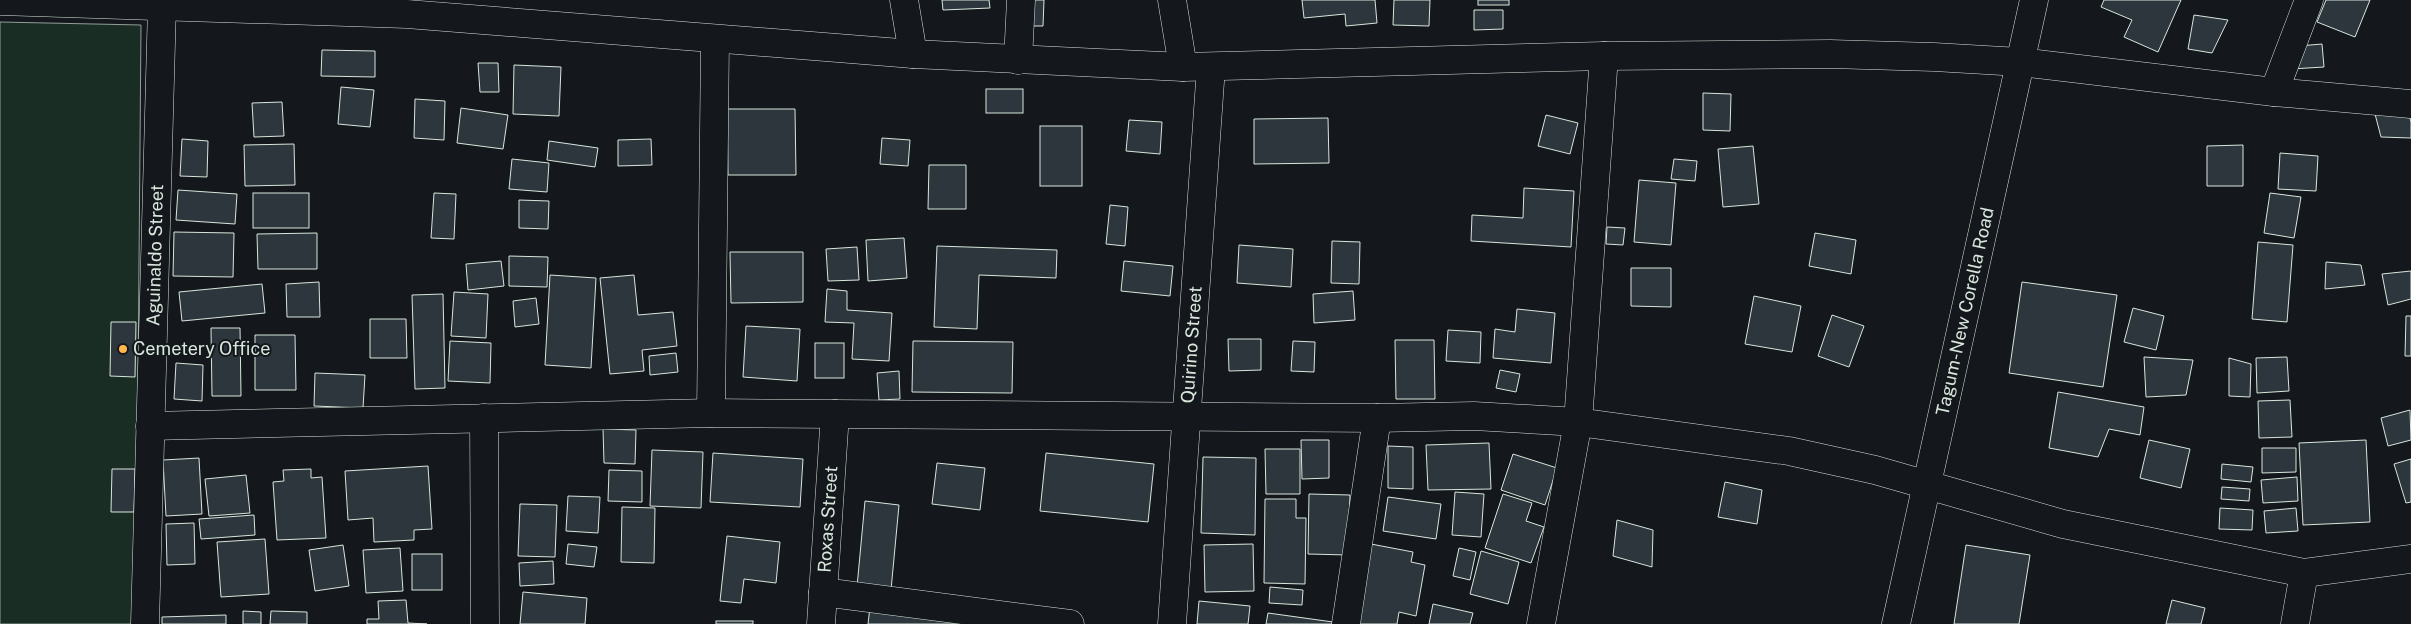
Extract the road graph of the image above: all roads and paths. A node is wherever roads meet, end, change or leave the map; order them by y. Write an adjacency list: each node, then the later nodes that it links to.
1 (904, 0): 10 (street)
2 (1020, 0): 12 (street)
3 (1172, 0): 15 (street)
4 (2034, 0): 13 (street, Tagum-New Corella Road)
5 (2309, 0): 16 (street)
6 (0, 1): 7 (street)
7 (162, 6): 8 (street); 24 (street, Aguinaldo Street)
8 (407, 7): 9 (street)
9 (715, 40): 10 (street); 18 (street)
10 (913, 54): 12 (street)
11 (1604, 56): 13 (street); 14 (street); 23 (street)
12 (1018, 60): 15 (street)
13 (2020, 62): 16 (street); 25 (street, Tagum-New Corella Road)
14 (1211, 66): 15 (street); 20 (street, Quirino Street)
15 (1183, 67)
16 (2274, 92): 17 (street)
17 (2411, 104)
18 (711, 413): 19 (street); 21 (street)
19 (835, 414): 20 (street); 28 (street, Roxas Street)
20 (1186, 417): 22 (street); 33 (street, Quirino Street)
21 (484, 418): 24 (street); 30 (street)
22 (1377, 418): 23 (street); 34 (street)
23 (1578, 422): 25 (street); 35 (street)
24 (150, 426): 29 (street, Aguinaldo Street)
25 (1927, 484): 27 (street); 36 (street, Tagum-New Corella Road)
26 (2411, 559): 27 (street)
27 (2304, 573): 37 (street)
28 (823, 592): 31 (street, Roxas Street); 32 (street)
29 (145, 624)
30 (485, 624)
31 (821, 624)
32 (1070, 624)
33 (1172, 624)
34 (1346, 624)
35 (1541, 624)
36 (1896, 624)
37 (2295, 624)

